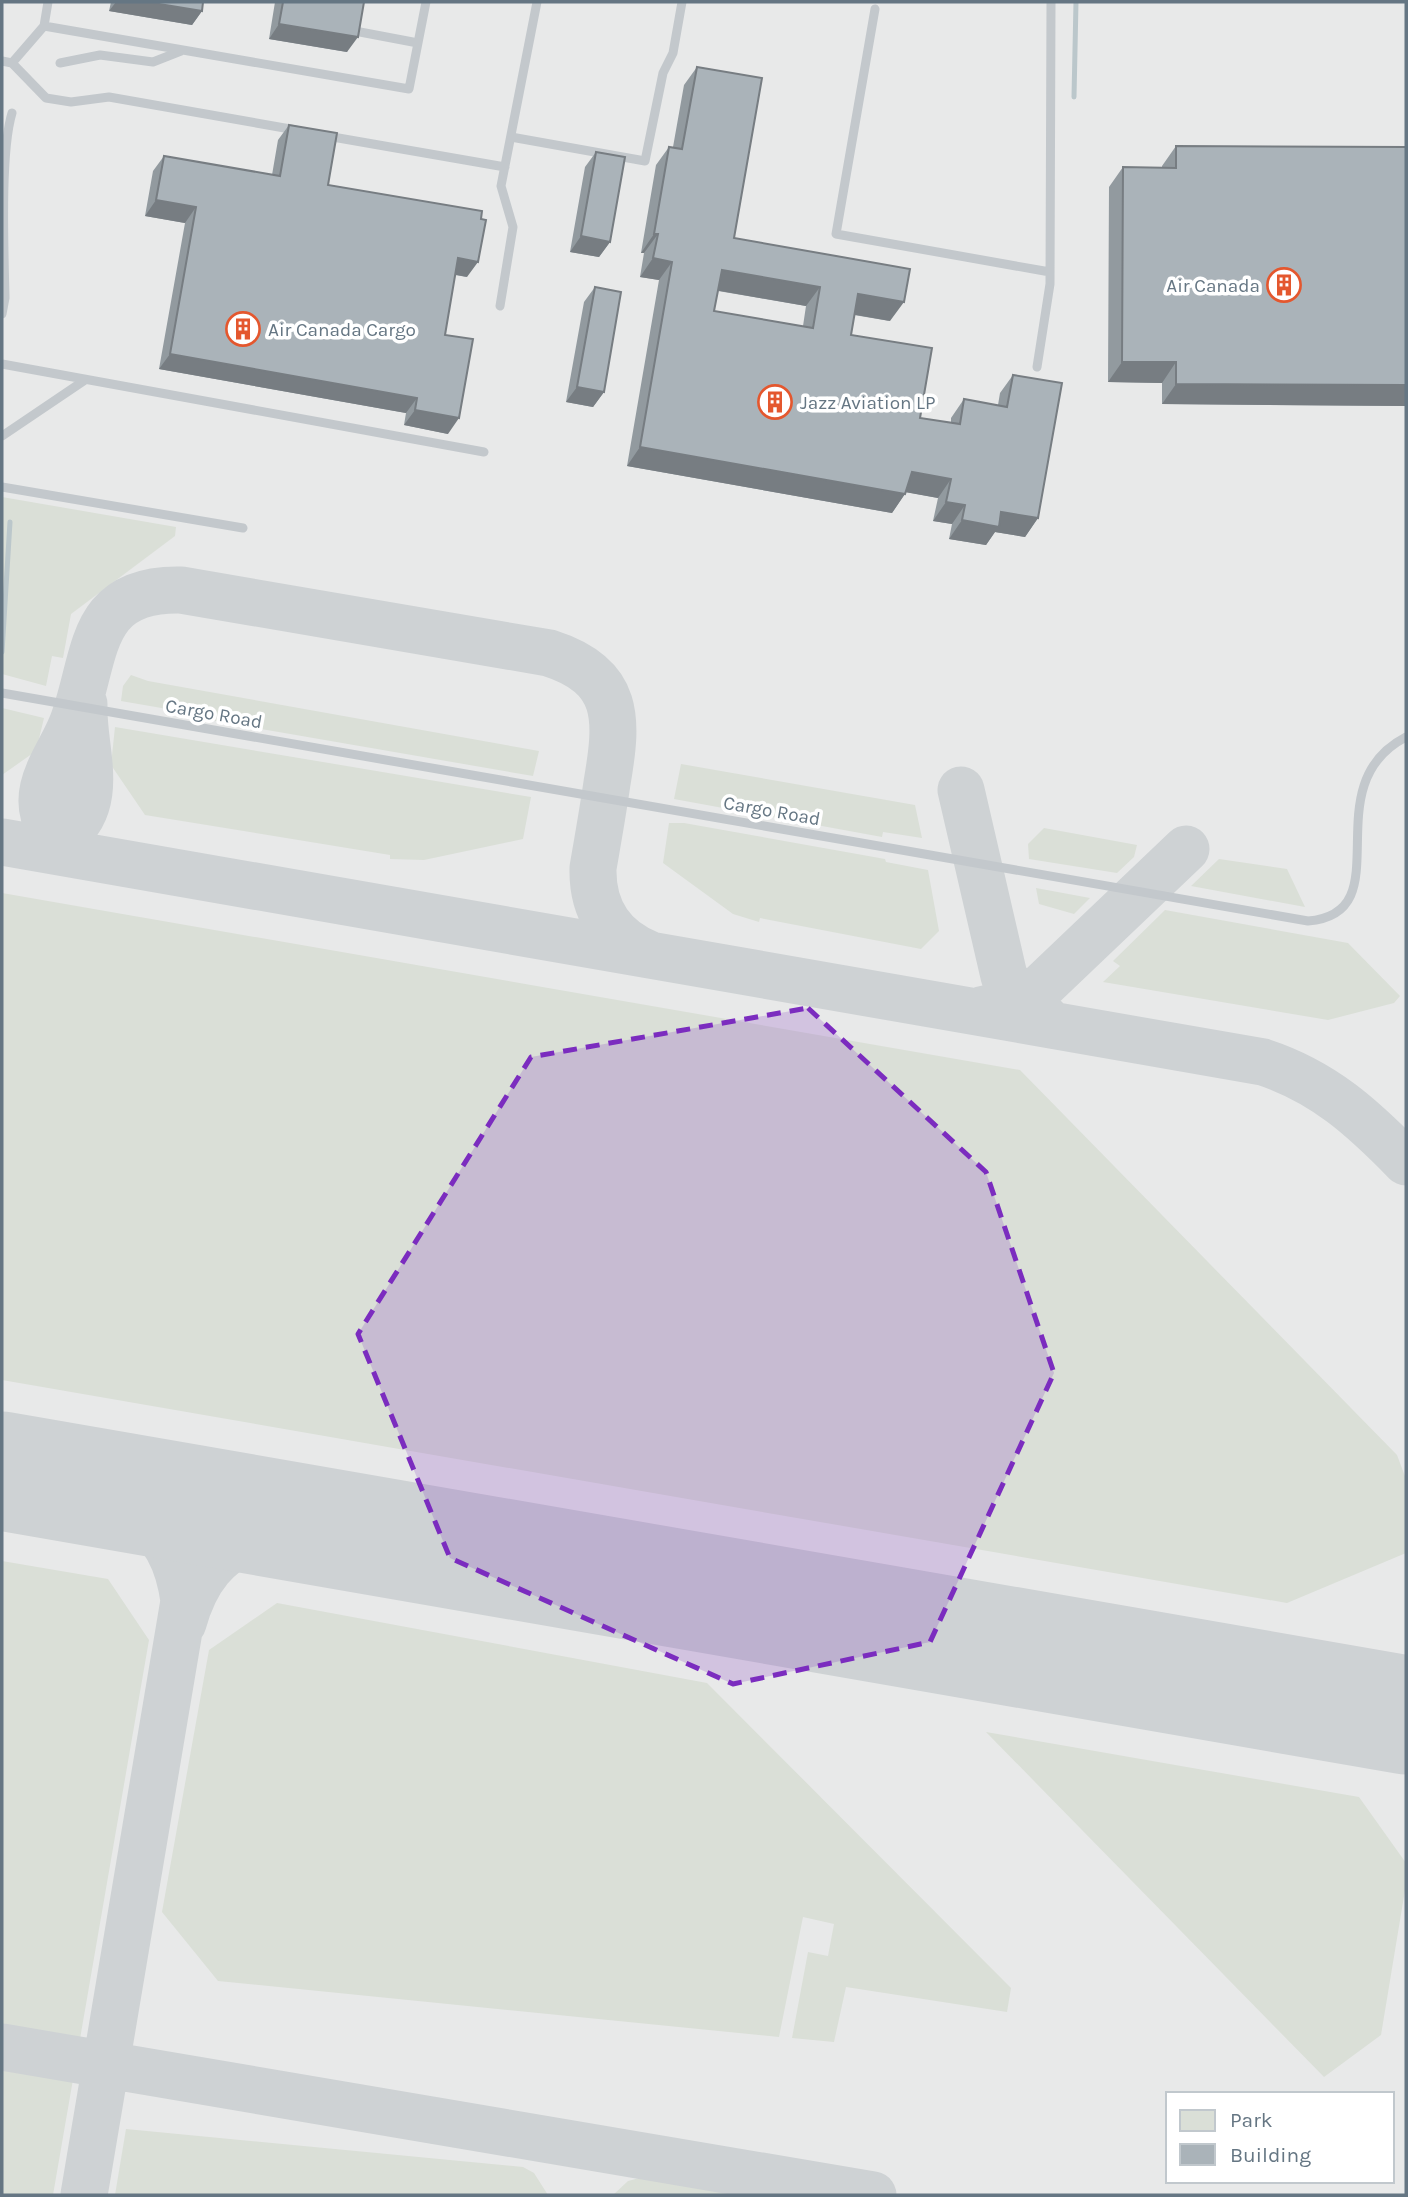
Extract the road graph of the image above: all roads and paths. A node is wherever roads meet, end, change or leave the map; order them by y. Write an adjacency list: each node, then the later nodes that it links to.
1 (48, 2): 7 (lane)
2 (426, 2): 9 (lane)
3 (537, 2): 14 (lane)
4 (682, 2): 14 (lane)
5 (1051, 2): 16 (lane)
6 (876, 9): 16 (lane)
7 (44, 26): 10 (lane); 11 (lane)
8 (360, 32): 9 (lane)
9 (418, 43): 10 (lane)
10 (183, 50): 12 (lane)
11 (7, 62): 15 (lane)
12 (60, 63)
13 (12, 113): 18 (lane)
14 (511, 137): 15 (lane)
15 (505, 167): 17 (lane)
16 (1050, 272): 20 (lane)
17 (500, 306)
18 (2, 314)
19 (2, 364): 21 (lane)
20 (1037, 367)
21 (85, 380): 22 (lane); 23 (lane)
22 (2, 436)
23 (484, 452)
24 (2, 487): 25 (lane)
25 (243, 528)
26 (2, 693): 27 (lane, Cargo Road)
27 (1406, 737)

